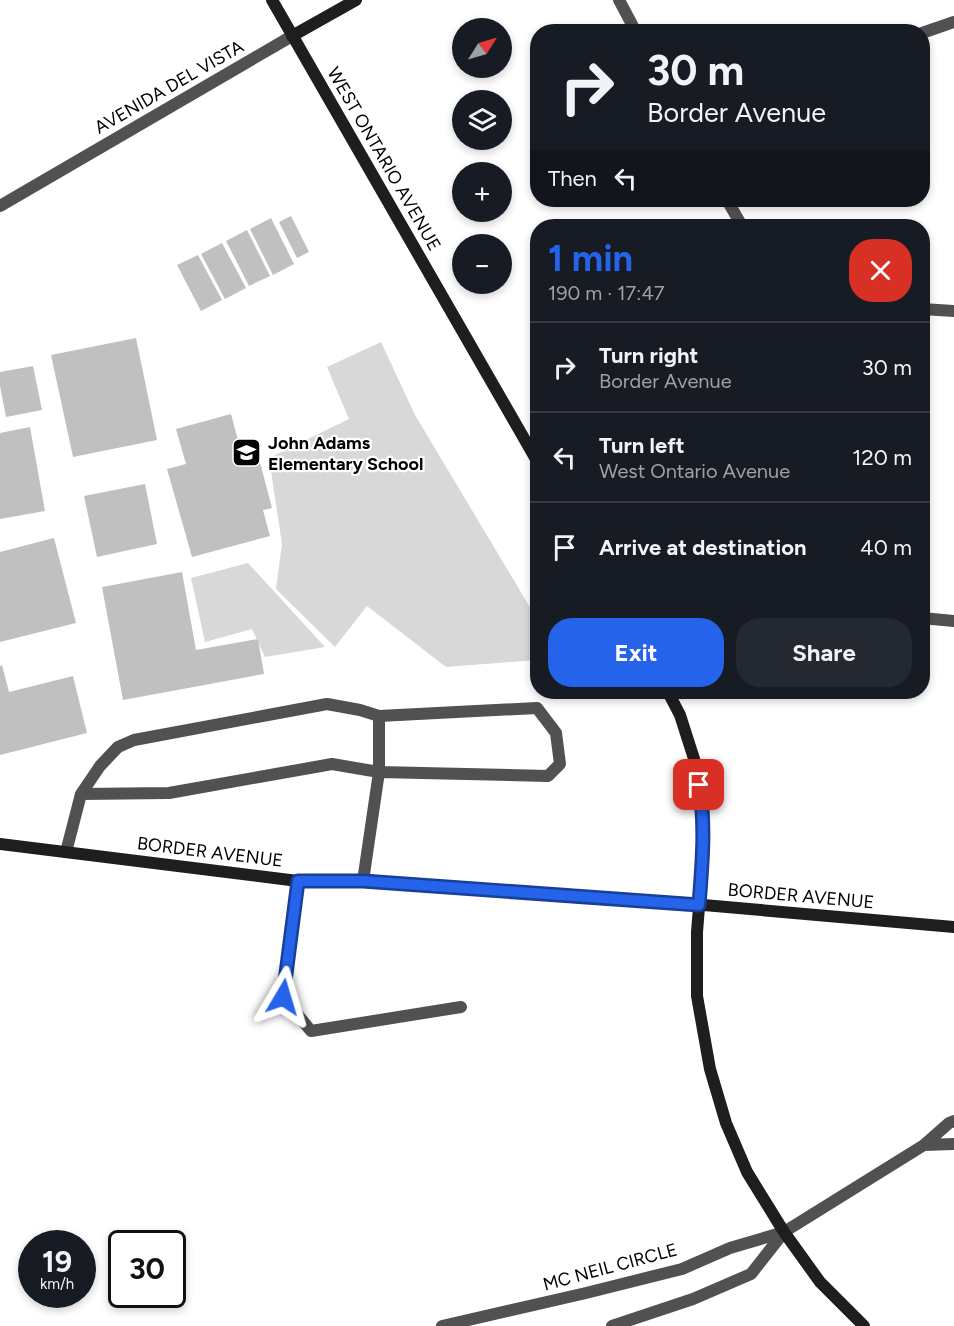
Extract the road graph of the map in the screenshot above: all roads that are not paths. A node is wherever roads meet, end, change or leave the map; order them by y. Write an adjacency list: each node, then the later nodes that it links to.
1 (272, 0): 7 (main road, WEST ONTARIO AVENUE)
2 (356, 0): 7 (main road, AVENIDA DEL VISTA)
3 (619, 0): 5 (street)
4 (954, 22): 6 (street)
5 (632, 24)
6 (930, 30)
7 (292, 36): 8 (street, AVENIDA DEL VISTA); 11 (main road, WEST ONTARIO AVENUE)
8 (0, 206)
9 (930, 310): 10 (street)
10 (954, 311)
11 (530, 449)
12 (930, 619): 13 (street)
13 (954, 621)
14 (672, 699): 22 (main road)
15 (379, 716): 16 (street); 16 (street); 17 (street)
16 (379, 772): 17 (street); 21 (street)
17 (81, 794): 19 (street)
18 (0, 844): 19 (main road, BORDER AVENUE)
19 (66, 852): 20 (main road, BORDER AVENUE)
20 (298, 881): 21 (main road, BORDER AVENUE); 24 (street)
21 (363, 881): 22 (main road, BORDER AVENUE)
22 (699, 905): 23 (main road, BORDER AVENUE); 28 (main road)
23 (954, 927)
24 (461, 1007)
25 (954, 1121): 27 (street, MC NEIL CIRCLE)
26 (954, 1144): 27 (street, MC NEIL CIRCLE)
27 (924, 1145): 28 (street, MC NEIL CIRCLE)
28 (784, 1232): 29 (street, MC NEIL CIRCLE); 30 (street, MC NEIL CIRCLE); 31 (main road)
29 (442, 1326)
30 (612, 1326)
31 (864, 1326)

